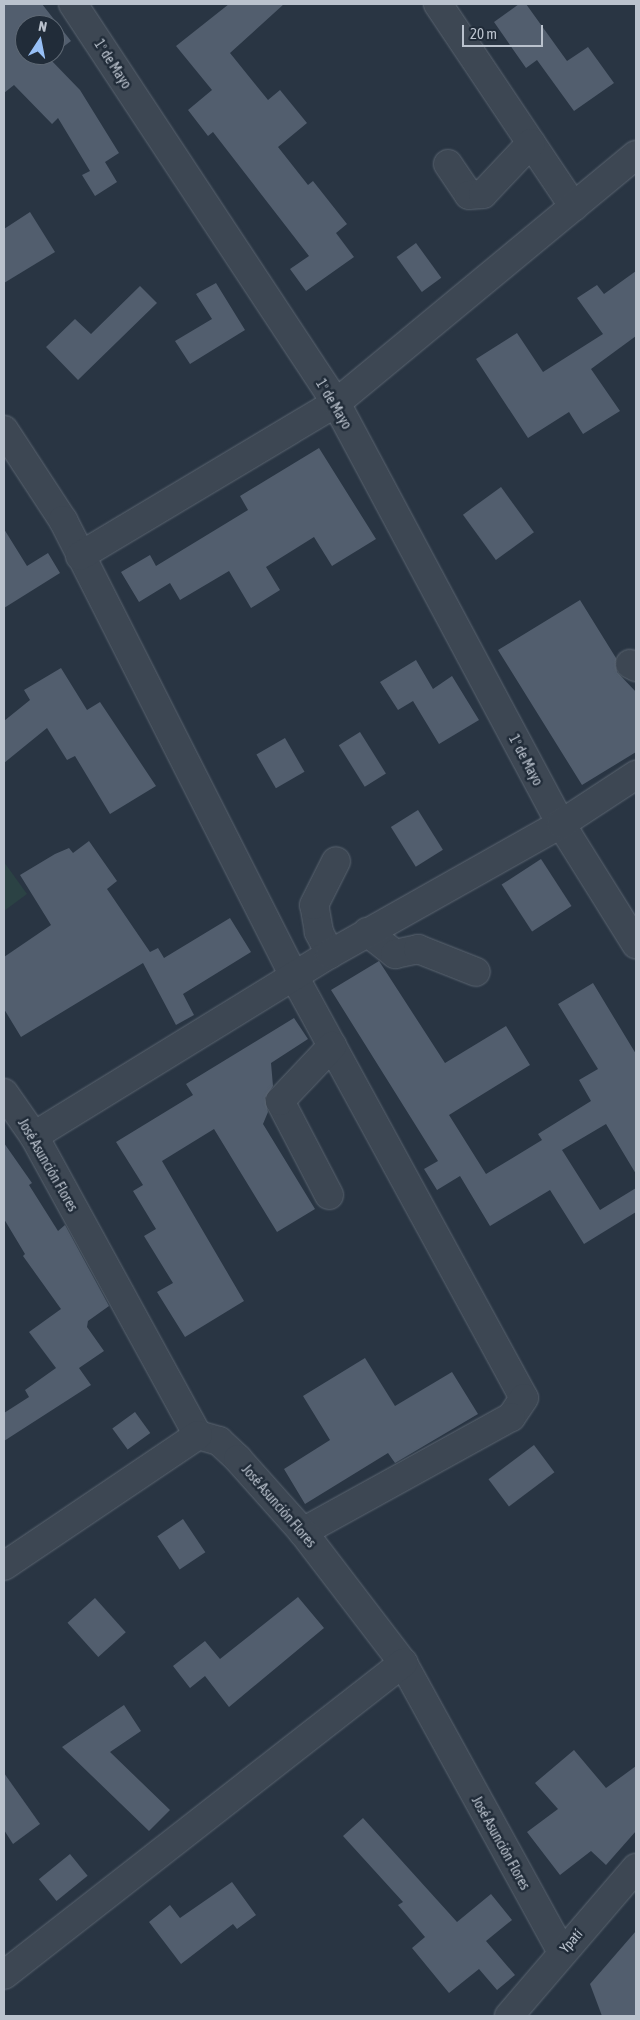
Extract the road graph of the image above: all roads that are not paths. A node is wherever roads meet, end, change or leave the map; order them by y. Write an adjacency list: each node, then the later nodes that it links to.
1 (73, 4): 7 (street, 1º de Mayo)
2 (438, 4): 3 (street)
3 (531, 143): 5 (street); 6 (street)
4 (636, 156): 6 (street)
5 (448, 164)
6 (574, 207): 7 (street)
7 (336, 403): 9 (street); 11 (street, 1º de Mayo)
8 (4, 430): 9 (street)
9 (80, 556): 17 (street)
10 (636, 775): 11 (street)
11 (561, 824): 13 (street); 14 (street, 1º de Mayo)
12 (336, 861): 15 (street)
13 (367, 932): 15 (street); 16 (street)
14 (636, 944)
15 (330, 954): 17 (street)
16 (476, 972)
17 (295, 978): 18 (street); 20 (street)
18 (332, 1046): 21 (street); 23 (street)
19 (4, 1093): 20 (street, José Asunción Flores)
20 (34, 1136): 22 (street, José Asunción Flores)
21 (329, 1196)
22 (198, 1436): 23 (street, José Asunción Flores); 24 (street)
23 (303, 1532): 25 (street, José Asunción Flores)
24 (4, 1566)
25 (403, 1663): 27 (street, José Asunción Flores); 28 (street)
26 (636, 1868): 27 (street, Ypatí)
27 (556, 1941): 29 (street, Ypatí)
28 (4, 1975)
29 (528, 2011)

